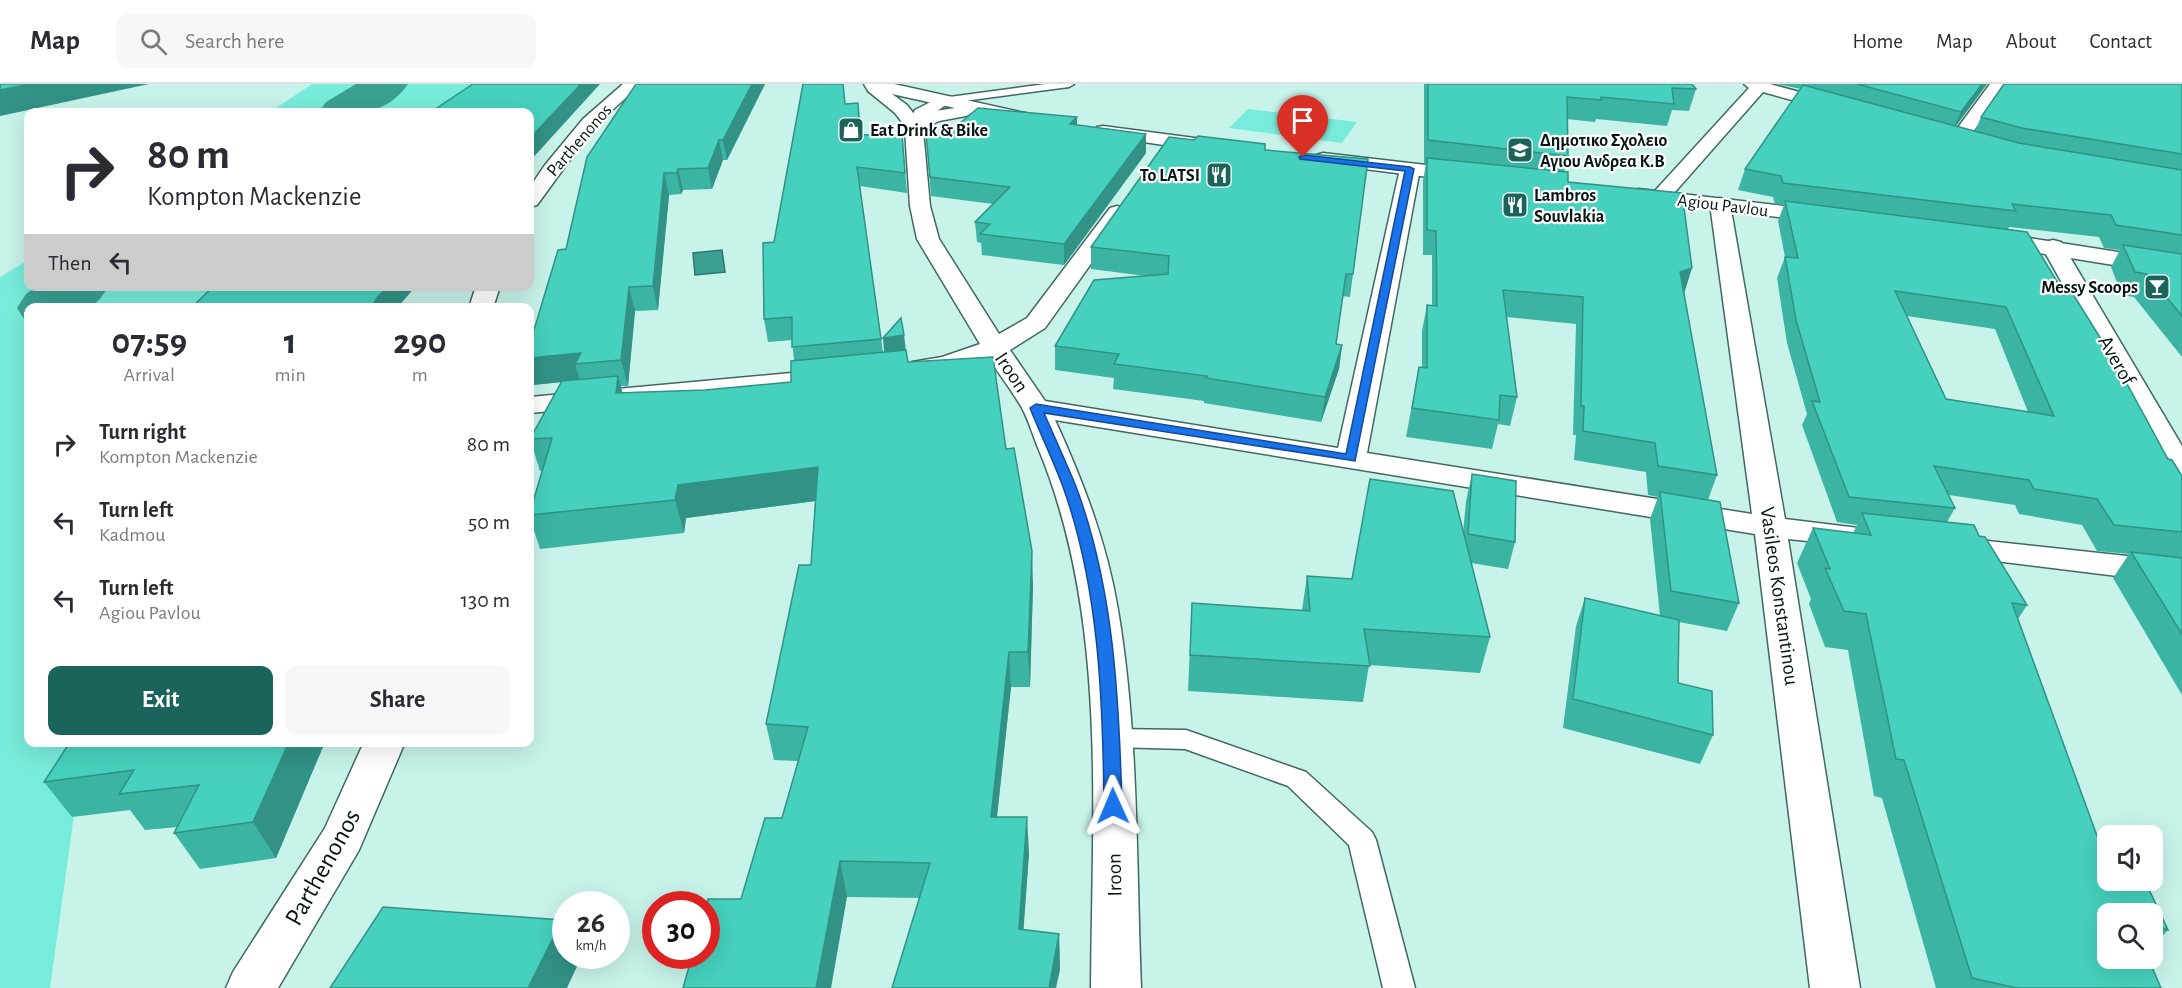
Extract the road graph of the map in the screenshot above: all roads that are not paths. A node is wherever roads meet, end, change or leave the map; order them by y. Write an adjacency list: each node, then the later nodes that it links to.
1 (633, 84): 22 (street, Parthenonos)
2 (871, 84): 8 (street); 12 (street)
3 (998, 84): 7 (lane)
4 (1069, 84): 7 (lane)
5 (1998, 84): 15 (street)
6 (1756, 85): 10 (street); 23 (street)
7 (1023, 90): 8 (lane)
8 (942, 101): 9 (street); 12 (street)
9 (985, 111): 11 (street); 12 (street)
10 (1858, 113)
11 (1034, 119)
12 (914, 126): 30 (street, Iroon)
13 (1078, 127): 17 (street)
14 (1935, 134): 15 (street)
15 (1957, 141): 16 (street)
16 (1977, 146)
17 (1229, 148)
18 (1307, 157): 19 (street)
19 (1410, 169): 20 (street); 35 (street)
20 (1483, 177)
21 (1624, 193): 23 (street, Agiou Pavlou)
22 (534, 195)
23 (1660, 197): 25 (street, Agiou Pavlou)
24 (1127, 198): 30 (street)
25 (1720, 204): 26 (street, Agiou Pavlou); 37 (street, Vasileos Konstantinou)
26 (1848, 220)
27 (1975, 236): 28 (street)
28 (2053, 247): 29 (street); 36 (street, Averof)
29 (2182, 269)
30 (995, 348): 31 (street); 34 (street, Iroon)
31 (900, 371)
32 (854, 375): 33 (street)
33 (534, 405)
34 (1036, 408): 35 (street); 41 (street, Iroon)
35 (1351, 459): 37 (street)
36 (2182, 472)
37 (1770, 527): 38 (street); 46 (street, Vasileos Konstantinou)
38 (1888, 540)
39 (1923, 544): 40 (street)
40 (2182, 573)
41 (1112, 738): 44 (street, Iroon); 45 (lane)
42 (383, 747): 43 (street, Parthenonos)
43 (251, 988)
44 (1116, 988)
45 (1399, 988)
46 (1835, 988)

